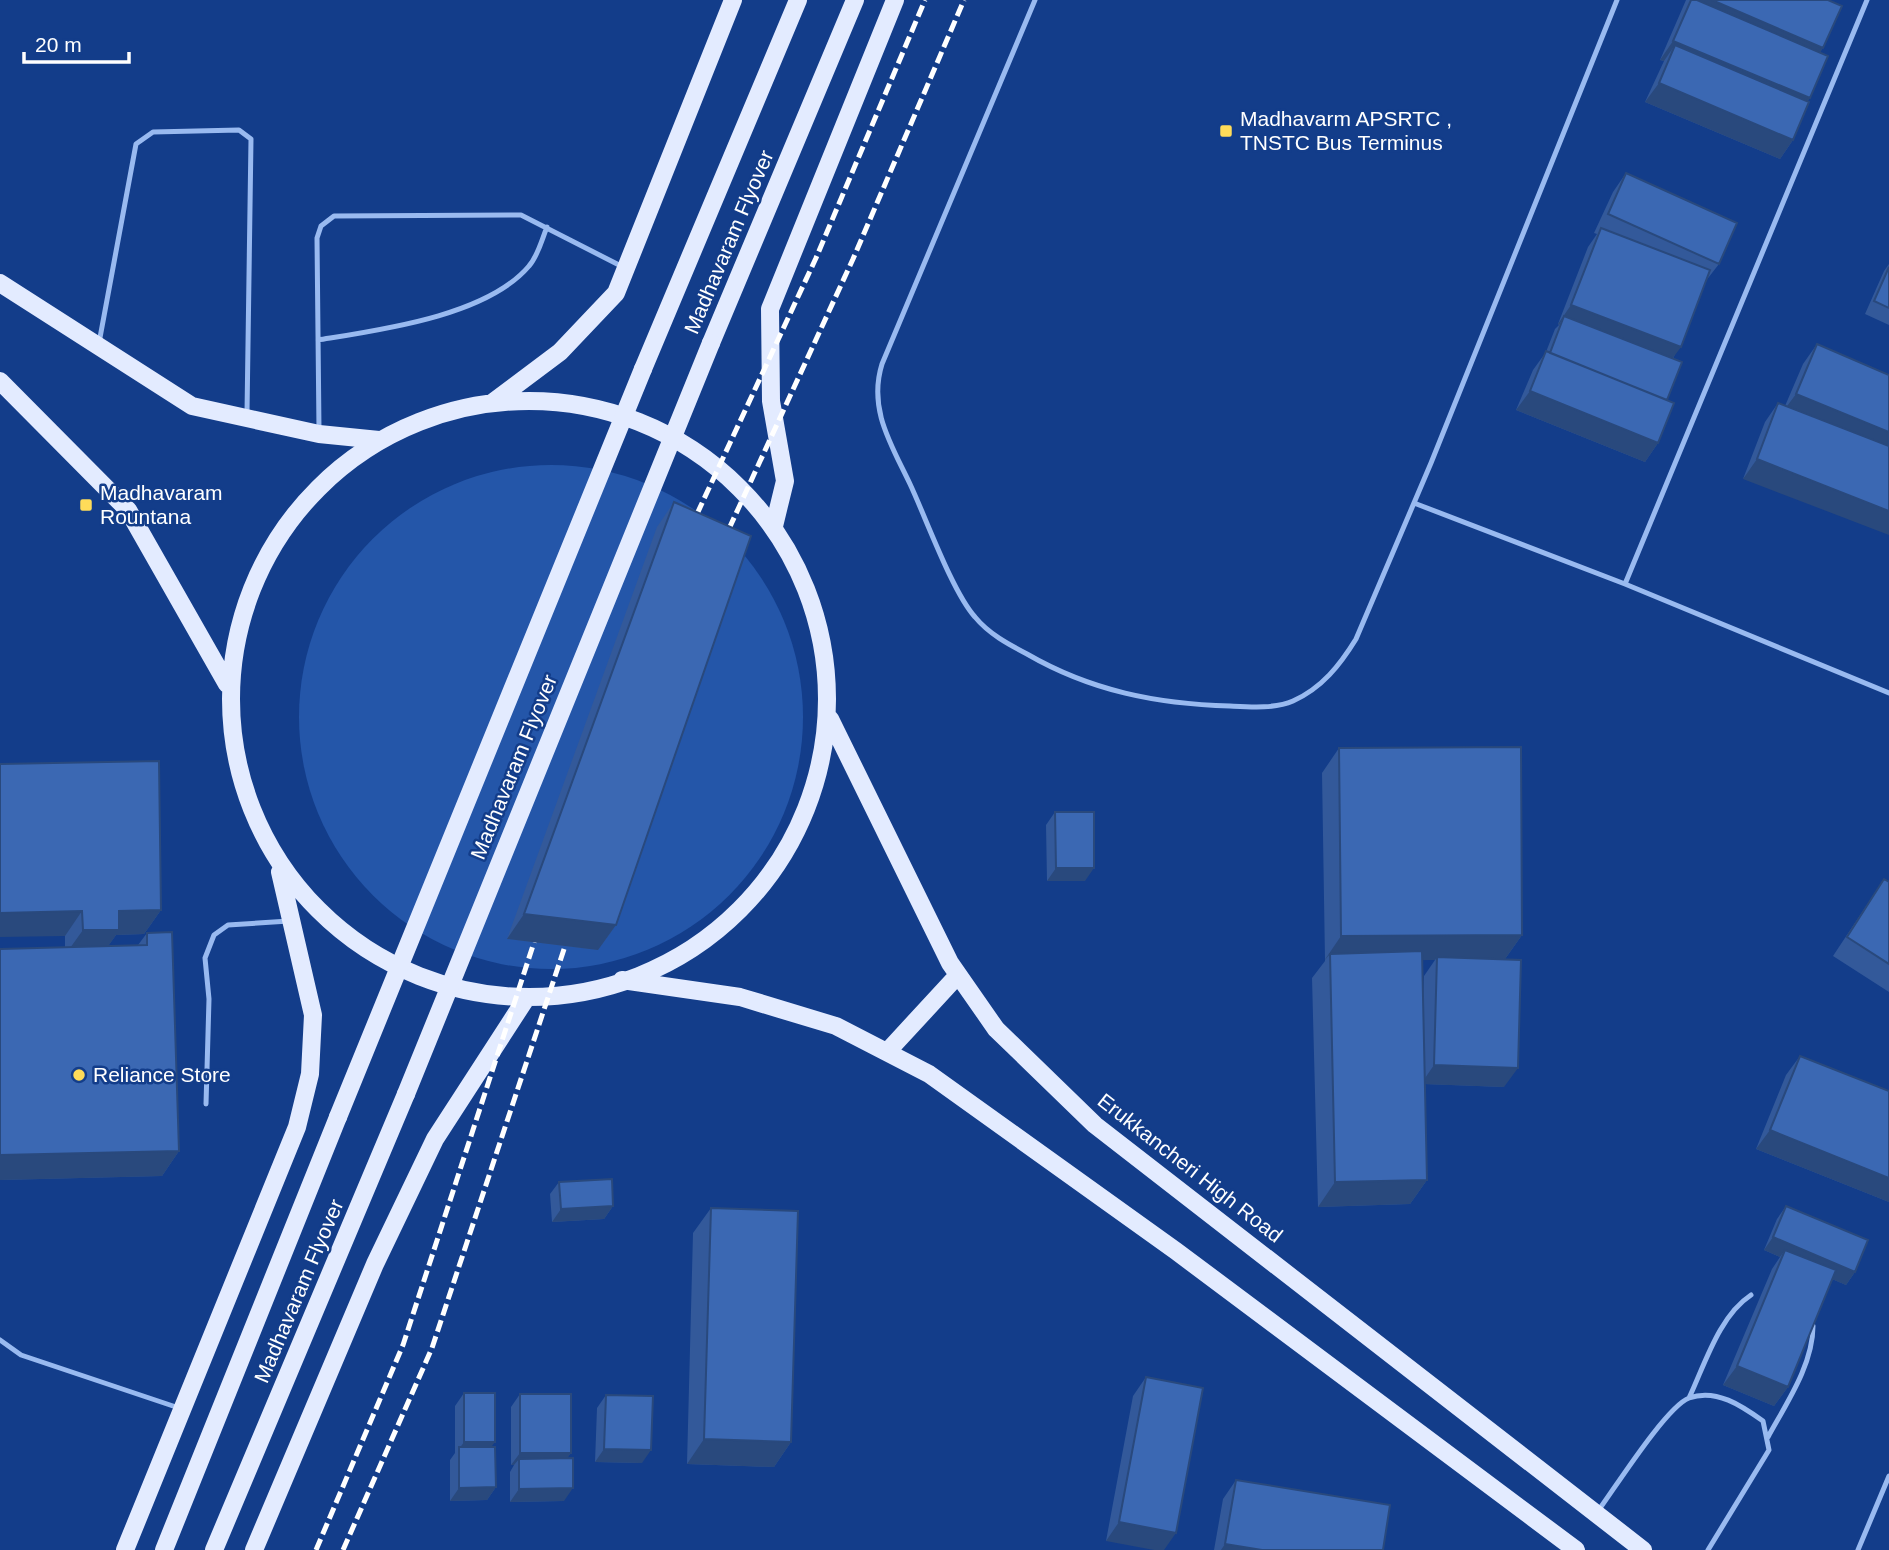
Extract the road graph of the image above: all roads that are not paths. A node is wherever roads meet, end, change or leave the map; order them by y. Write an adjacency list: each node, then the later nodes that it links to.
1 (733, 0): 9 (main road)
2 (798, 0): 41 (main road, Madhavaram Flyover, bridge)
3 (855, 0): 42 (main road, Madhavaram Flyover, bridge)
4 (895, 0): 19 (main road)
5 (1035, 0): 18 (lane)
6 (1617, 0): 18 (lane)
7 (1867, 0): 20 (lane)
8 (547, 227): 9 (lane); 11 (lane); 11 (lane)
9 (626, 269): 14 (main road)
10 (0, 283): 12 (main road)
11 (318, 340): 16 (lane)
12 (99, 346): 15 (main road); 15 (lane)
13 (0, 381): 21 (main road)
14 (492, 403): 17 (main road); 19 (main road)
15 (247, 418): 16 (main road)
16 (319, 434): 17 (main road)
17 (379, 440): 21 (main road)
18 (1414, 503): 20 (lane)
19 (774, 526): 23 (main road)
20 (1625, 584): 22 (lane)
21 (227, 684): 24 (main road)
22 (1889, 693)
23 (830, 719): 26 (main road, Erukkancheri High Road); 27 (main road)
24 (279, 869): 25 (main road); 28 (main road)
25 (292, 920): 30 (lane); 35 (main road)
26 (958, 975): 29 (main road); 38 (main road, Erukkancheri High Road)
27 (621, 979): 28 (main road); 29 (main road)
28 (525, 1000): 43 (main road)
29 (887, 1052): 39 (main road)
30 (206, 1104)
31 (1751, 1295): 34 (lane)
32 (1813, 1326): 36 (lane)
33 (0, 1340): 35 (lane)
34 (1689, 1398): 36 (lane); 38 (lane)
35 (182, 1409): 40 (main road)
36 (1768, 1437): 45 (lane)
37 (1889, 1476): 46 (lane)
38 (1597, 1514): 44 (main road, Erukkancheri High Road)
39 (1570, 1548)
40 (125, 1550)
41 (164, 1550)
42 (214, 1550)
43 (254, 1550)
44 (1643, 1550)
45 (1708, 1550)
46 (1858, 1550)

